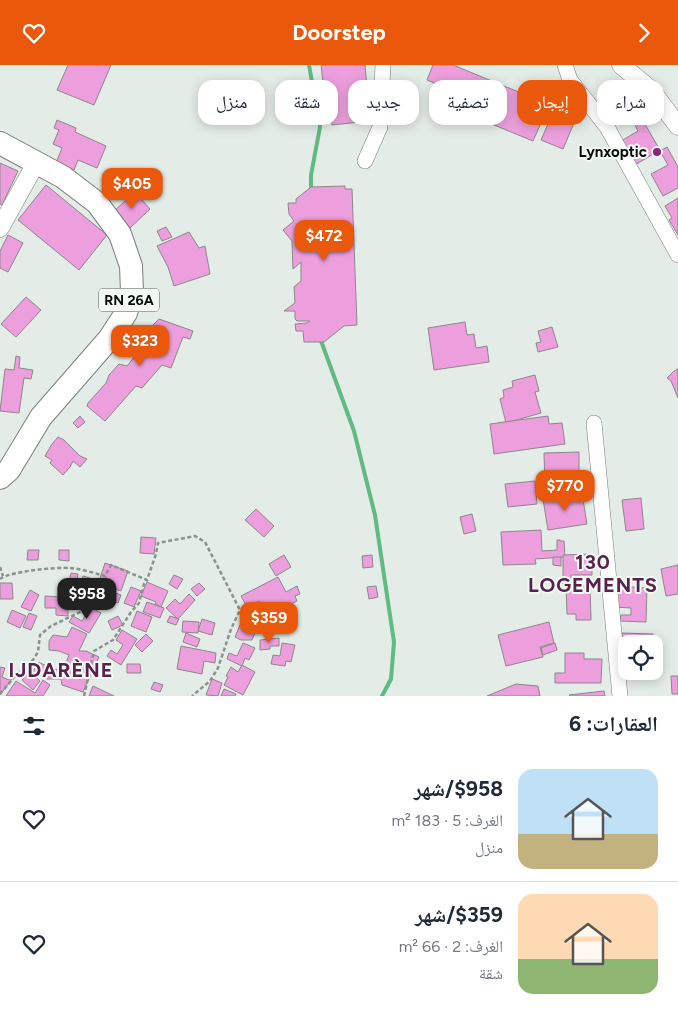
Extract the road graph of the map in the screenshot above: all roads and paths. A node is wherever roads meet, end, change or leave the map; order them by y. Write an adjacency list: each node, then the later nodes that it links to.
1 (383, 65): 6 (street)
2 (565, 65): 9 (street)
3 (622, 65): 4 (street)
4 (678, 126)
5 (0, 143): 7 (main road, RN 26A)
6 (365, 161)
7 (36, 163): 8 (street); 11 (main road, RN 26A)
8 (0, 227)
9 (678, 255)
10 (594, 423): 19 (street)
11 (0, 478)
12 (0, 567): 14 (path)
13 (105, 576): 14 (path); 15 (path); 16 (path)
14 (2, 578)
15 (147, 580): 17 (path); 18 (path)
16 (0, 694)
17 (84, 696)
18 (192, 696)
19 (620, 696)

